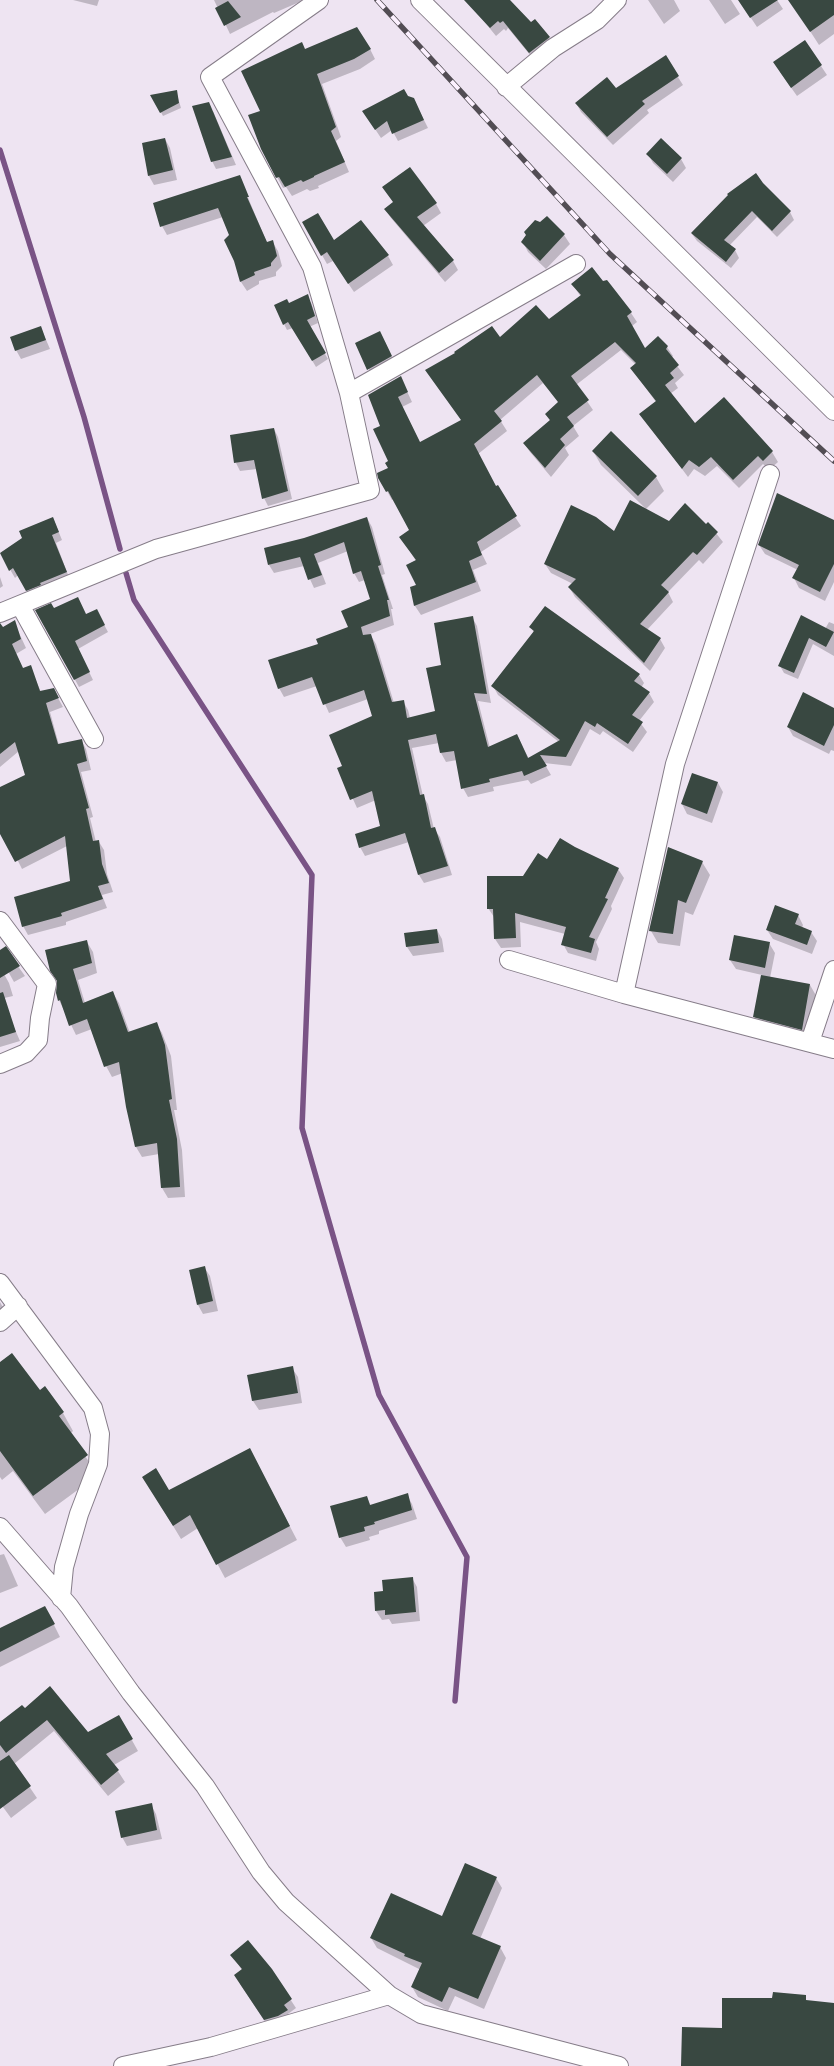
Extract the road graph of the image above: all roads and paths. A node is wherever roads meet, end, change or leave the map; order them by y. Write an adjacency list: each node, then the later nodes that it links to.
1 (319, 0): 6 (street)
2 (420, 0): 4 (street)
3 (617, 0): 4 (street)
4 (506, 87): 7 (street)
5 (576, 264): 6 (street)
6 (349, 393): 9 (street)
7 (834, 411)
8 (770, 474): 15 (street)
9 (20, 605): 10 (street); 11 (street)
10 (0, 613)
11 (94, 739)
12 (0, 921): 18 (street)
13 (509, 960): 15 (street)
14 (834, 970): 16 (street)
15 (624, 994): 16 (street)
16 (810, 1042): 17 (street)
17 (834, 1049)
18 (0, 1064)
19 (0, 1283): 20 (street)
20 (18, 1306): 21 (street); 23 (street)
21 (0, 1322)
22 (0, 1527): 23 (street)
23 (60, 1598): 24 (street)
24 (388, 1995): 25 (street); 26 (street)
25 (123, 2066)
26 (619, 2066)

